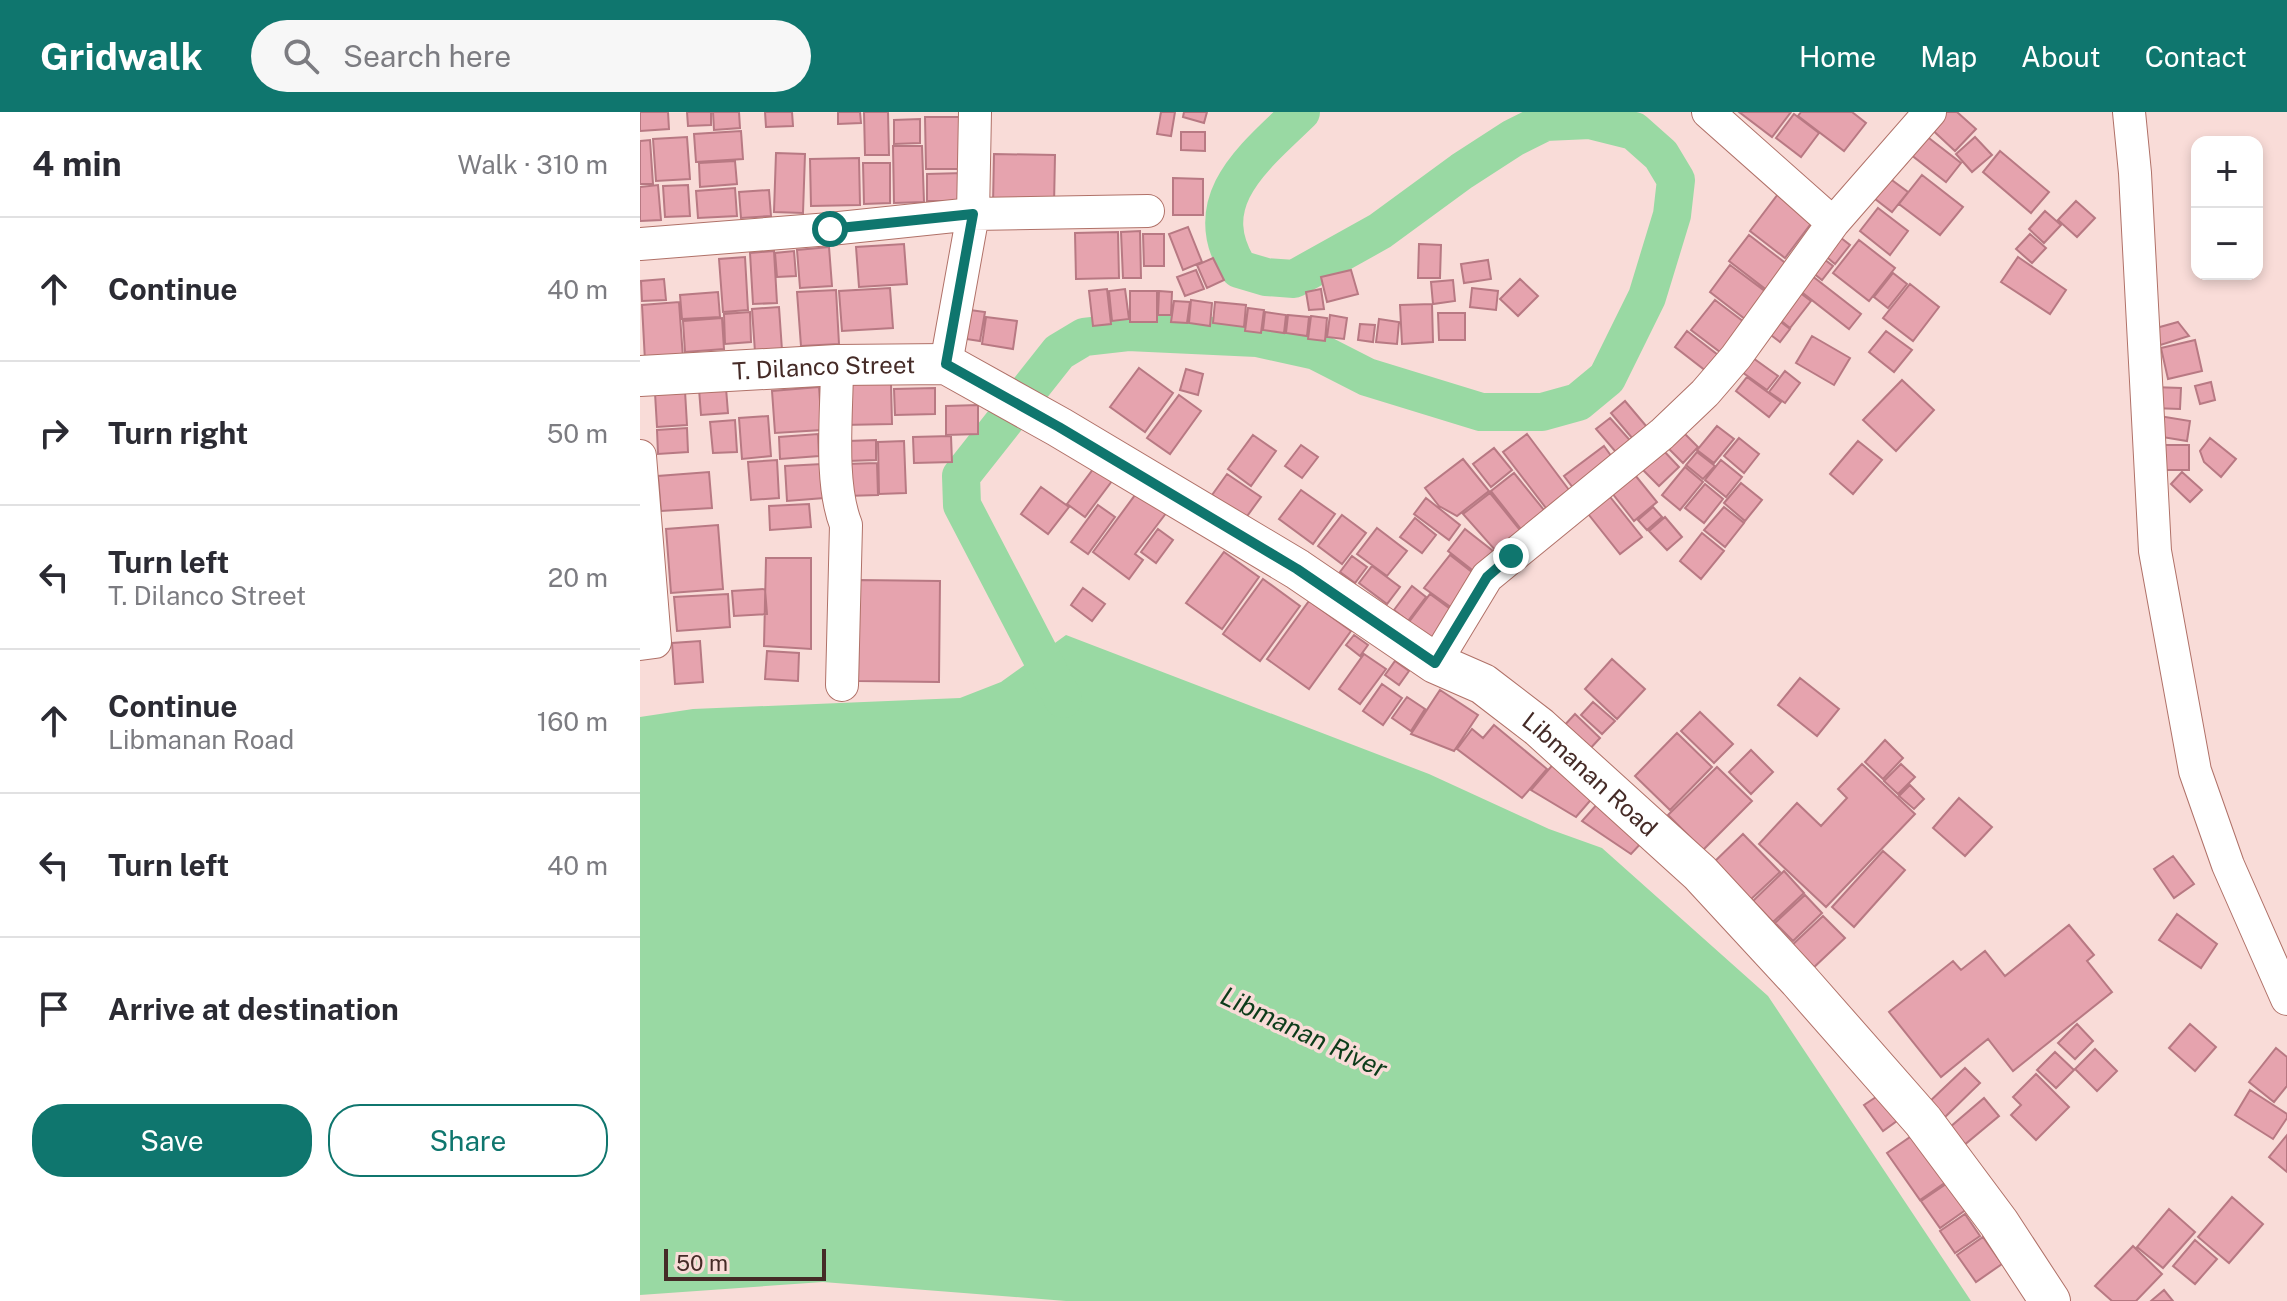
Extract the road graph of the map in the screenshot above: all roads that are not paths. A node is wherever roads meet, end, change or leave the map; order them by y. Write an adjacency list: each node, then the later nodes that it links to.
1 (975, 112): 6 (street)
2 (1708, 112): 7 (street)
3 (1930, 112): 7 (street)
4 (2129, 112): 18 (street)
5 (1148, 211): 6 (street)
6 (973, 214): 8 (street); 9 (street)
7 (1833, 223): 16 (street)
8 (640, 244)
9 (946, 364): 10 (main road, T. Dilanco Street); 12 (main road, T. Dilanco Street)
10 (837, 365): 11 (main road, T. Dilanco Street); 17 (street)
11 (640, 376)
12 (1000, 395): 16 (main road, Libmanan Road)
13 (640, 456): 14 (street)
14 (644, 529): 15 (street)
15 (648, 643)
16 (1435, 663): 19 (main road, Libmanan Road)
17 (842, 685)
18 (2287, 999)
19 (2050, 1301)

